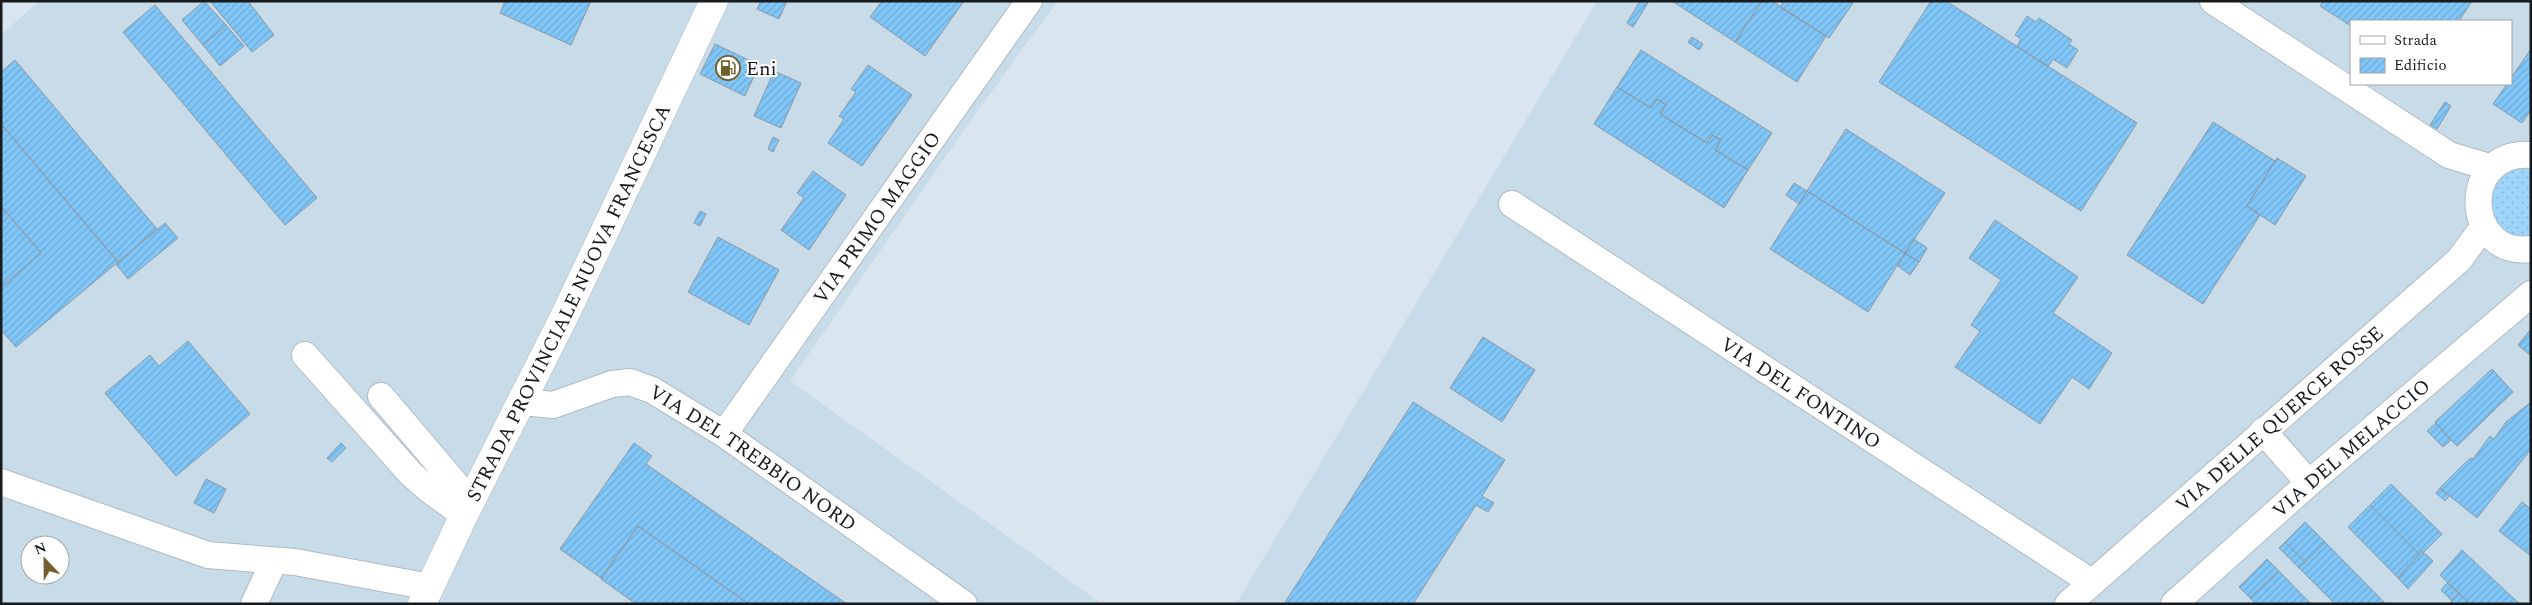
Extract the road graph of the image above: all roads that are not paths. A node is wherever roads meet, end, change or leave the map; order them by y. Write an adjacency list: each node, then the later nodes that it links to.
1 (714, 1): 12 (main road, STRADA PROVINCIALE NUOVA FRANCESCA)
2 (1029, 1): 14 (street, VIA PRIMO MAGGIO)
3 (2214, 1): 5 (street)
4 (2531, 155): 5 (street)
5 (2486, 177): 7 (street)
6 (1512, 204): 19 (street, VIA DEL FONTINO)
7 (2492, 234): 8 (street); 13 (street, VIA DELLE QUERCE ROSSE)
8 (2531, 249)
9 (2531, 294): 16 (street, VIA DEL MELACCIO)
10 (305, 355): 17 (street)
11 (380, 396): 17 (street)
12 (523, 402): 14 (street, VIA DEL TREBBIO NORD); 17 (main road, STRADA PROVINCIALE NUOVA FRANCESCA)
13 (2263, 431): 16 (street); 19 (street, VIA DELLE QUERCE ROSSE)
14 (724, 434): 22 (street, VIA DEL TREBBIO NORD)
15 (1, 482): 18 (street)
16 (2310, 483): 24 (street, VIA DEL MELACCIO)
17 (467, 508): 20 (main road, STRADA PROVINCIALE NUOVA FRANCESCA)
18 (274, 561): 20 (street); 21 (street)
19 (2091, 582): 23 (street, VIA DELLE QUERCE ROSSE)
20 (426, 595)
21 (254, 604)
22 (964, 604)
23 (2068, 604)
24 (2174, 604)

